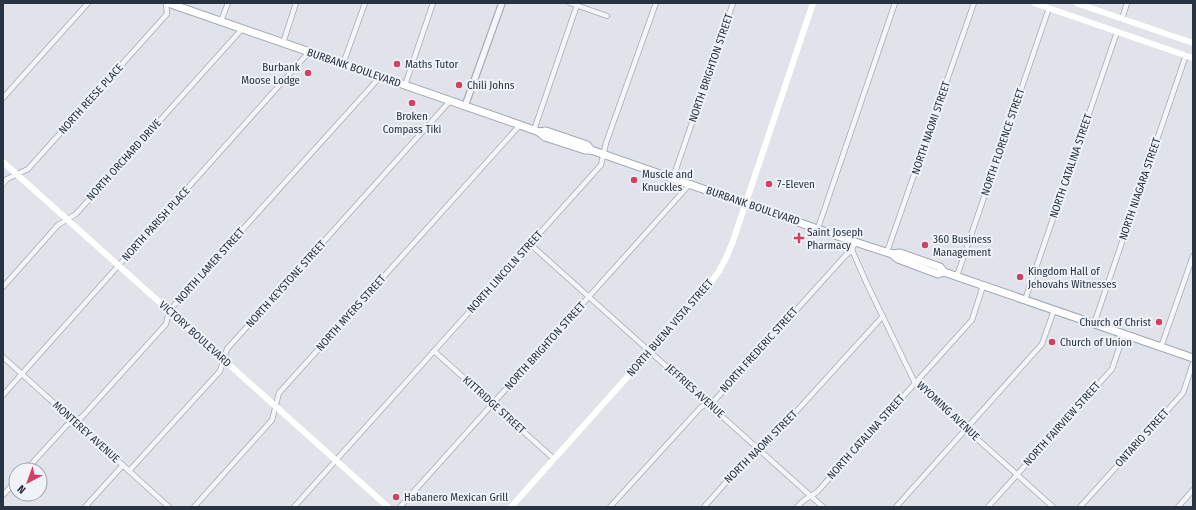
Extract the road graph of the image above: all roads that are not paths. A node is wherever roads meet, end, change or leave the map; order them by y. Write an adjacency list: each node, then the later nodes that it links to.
1 (88, 3): 32 (street)
2 (167, 3): 21 (main road, BURBANK BOULEVARD); 39 (street, NORTH REESE PLACE)
3 (228, 3): 21 (street)
4 (296, 3): 25 (street)
5 (365, 3): 29 (street)
6 (433, 3): 31 (street)
7 (502, 3): 34 (street)
8 (570, 3): 17 (street)
9 (656, 3): 37 (street, NORTH LINCOLN STREET)
10 (733, 3): 40 (street, NORTH BRIGHTON STREET)
11 (813, 3): 43 (main road, NORTH BUENA VISTA STREET)
12 (895, 3): 45 (street)
13 (974, 3): 49 (street, NORTH NAOMI STREET)
14 (1034, 3): 18 (main road)
15 (1076, 3): 20 (main road)
16 (1127, 3): 20 (street)
17 (576, 5): 19 (street); 36 (street)
18 (1049, 8): 23 (main road); 52 (street, NORTH FLORENCE STREET)
19 (607, 16)
20 (1122, 19): 24 (main road)
21 (221, 21): 22 (main road, BURBANK BOULEVARD)
22 (242, 29): 25 (main road, BURBANK BOULEVARD); 44 (street, NORTH ORCHARD DRIVE)
23 (1117, 32): 27 (main road); 56 (street, NORTH CATALINA STREET)
24 (1192, 41)
25 (283, 43): 26 (main road, BURBANK BOULEVARD)
26 (309, 52): 29 (main road, BURBANK BOULEVARD); 51 (street, NORTH PARISH PLACE)
27 (1186, 56): 28 (main road); 60 (street, NORTH NIAGARA STREET)
28 (1193, 58)
29 (343, 64): 30 (main road, BURBANK BOULEVARD)
30 (380, 77): 31 (main road, BURBANK BOULEVARD); 58 (street, NORTH LAMER STREET)
31 (405, 85): 33 (main road, BURBANK BOULEVARD)
32 (3, 98)
33 (450, 101): 34 (main road, BURBANK BOULEVARD); 67 (street, NORTH KEYSTONE STREET)
34 (465, 106): 35 (main road, BURBANK BOULEVARD)
35 (520, 125): 36 (main road, BURBANK BOULEVARD); 74 (street, NORTH MYERS STREET)
36 (537, 131): 37 (main road, BURBANK BOULEVARD)
37 (604, 154): 40 (main road, BURBANK BOULEVARD); 47 (street, NORTH LINCOLN STREET)
38 (3, 162): 39 (main road, VICTORY BOULEVARD)
39 (17, 175): 41 (street, NORTH REESE PLACE); 44 (main road, VICTORY BOULEVARD)
40 (673, 178): 42 (main road, BURBANK BOULEVARD)
41 (3, 184)
42 (690, 184): 43 (main road, BURBANK BOULEVARD); 55 (street, NORTH BRIGHTON STREET)
43 (745, 203): 45 (main road, BURBANK BOULEVARD); 64 (main road, NORTH BUENA VISTA STREET)
44 (67, 220): 51 (main road, VICTORY BOULEVARD); 54 (street, NORTH ORCHARD DRIVE)
45 (818, 228): 46 (main road, BURBANK BOULEVARD)
46 (855, 242): 48 (street, NORTH FREDERIC STREET); 49 (main road, BURBANK BOULEVARD)
47 (530, 244): 55 (street, JEFFRIES AVENUE); 63 (street, NORTH LINCOLN STREET)
48 (852, 250): 59 (street, WYOMING AVENUE); 72 (street, NORTH FREDERIC STREET)
49 (890, 253): 52 (main road, BURBANK BOULEVARD)
50 (1193, 256): 62 (street)
51 (119, 266): 58 (main road, VICTORY BOULEVARD); 69 (street, NORTH PARISH PLACE)
52 (956, 276): 53 (main road, BURBANK BOULEVARD)
53 (983, 286): 56 (main road, BURBANK BOULEVARD); 70 (street, NORTH CATALINA STREET)
54 (3, 287)
55 (589, 296): 64 (street, JEFFRIES AVENUE); 73 (street, NORTH BRIGHTON STREET)
56 (1025, 300): 57 (main road, BURBANK BOULEVARD)
57 (1054, 310): 60 (main road, BURBANK BOULEVARD); 76 (street)
58 (169, 311): 67 (main road, VICTORY BOULEVARD); 75 (street, NORTH LAMER STREET)
59 (883, 316): 70 (street, WYOMING AVENUE); 77 (street, NORTH NAOMI STREET)
60 (1094, 324): 61 (main road, BURBANK BOULEVARD)
61 (1124, 334): 62 (main road, BURBANK BOULEVARD); 83 (street, NORTH FAIRVIEW STREET)
62 (1161, 347): 66 (main road, BURBANK BOULEVARD)
63 (434, 351): 73 (street, KITTRIDGE STREET); 79 (street, NORTH LINCOLN STREET)
64 (650, 351): 72 (street, JEFFRIES AVENUE); 78 (main road, NORTH BUENA VISTA STREET)
65 (3, 357): 69 (street, MONTEREY AVENUE)
66 (1193, 358)
67 (223, 360): 74 (main road, VICTORY BOULEVARD); 82 (street, NORTH KEYSTONE STREET)
68 (1193, 363): 100 (street, ONTARIO STREET)
69 (22, 374): 71 (street, NORTH PARISH PLACE); 75 (street, MONTEREY AVENUE)
70 (915, 383): 76 (street, WYOMING AVENUE); 85 (street, NORTH CATALINA STREET)
71 (3, 395)
72 (708, 403): 77 (street, JEFFRIES AVENUE); 93 (street, NORTH FREDERIC STREET)
73 (492, 404): 78 (street, KITTRIDGE STREET); 91 (street, NORTH BRIGHTON STREET)
74 (276, 407): 79 (main road, VICTORY BOULEVARD); 88 (street, NORTH MYERS STREET)
75 (74, 421): 80 (street, NORTH LAMER STREET); 81 (street, MONTEREY AVENUE)
76 (966, 428): 83 (street, WYOMING AVENUE); 97 (street)
77 (759, 449): 85 (street, JEFFRIES AVENUE); 94 (street, NORTH NAOMI STREET)
78 (554, 459): 92 (main road, NORTH BUENA VISTA STREET)
79 (335, 460): 89 (street, NORTH LINCOLN STREET); 90 (main road, VICTORY BOULEVARD)
80 (33, 462)
81 (123, 465): 82 (street, MONTEREY AVENUE); 86 (street)
82 (129, 471): 87 (street, MONTEREY AVENUE)
83 (1017, 475): 98 (street, NORTH FAIRVIEW STREET); 99 (street, WYOMING AVENUE)
84 (1193, 490): 101 (street)
85 (811, 496): 95 (street, NORTH CATALINA STREET); 96 (street, JEFFRIES AVENUE)
86 (85, 507)
87 (169, 507)
88 (194, 507)
89 (294, 507)
90 (388, 507)
91 (400, 507)
92 (511, 507)
93 (610, 507)
94 (704, 507)
95 (798, 507)
96 (824, 507)
97 (896, 507)
98 (988, 507)
99 (1053, 507)
100 (1080, 507)
101 (1178, 507)

